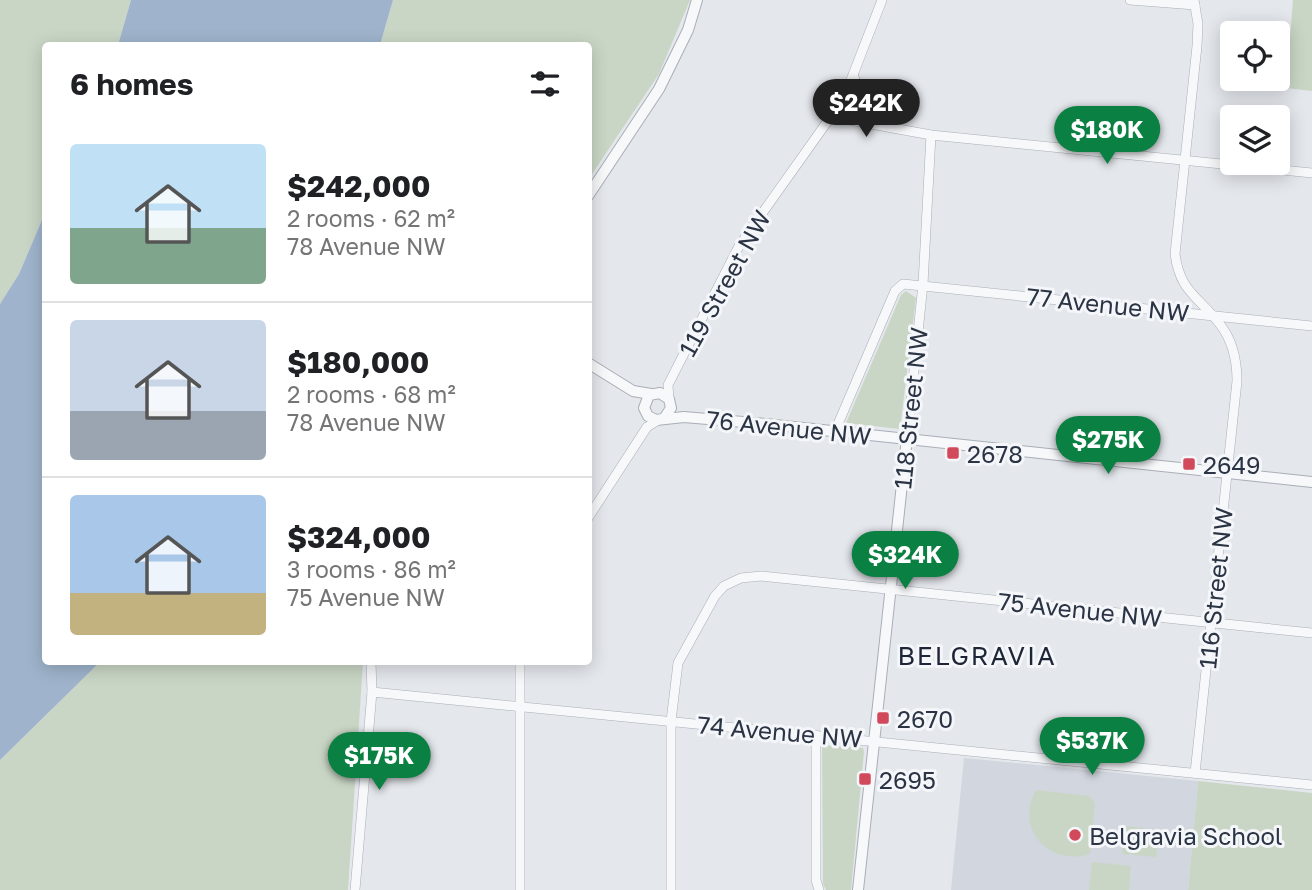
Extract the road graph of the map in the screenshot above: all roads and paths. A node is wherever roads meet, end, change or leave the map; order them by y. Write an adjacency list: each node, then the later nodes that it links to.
1 (697, 0): 11 (street)
2 (882, 0): 5 (street, 119 Street NW)
3 (1130, 0): 4 (street)
4 (1194, 2): 9 (street, 116 Street NW)
5 (854, 77): 6 (street, 119 Street NW); 7 (street)
6 (833, 117): 7 (street); 17 (street, 119 Street NW)
7 (905, 131): 8 (street)
8 (931, 135): 9 (street); 13 (street, 118 Street NW)
9 (1185, 159): 10 (street); 14 (street, 116 Street NW)
10 (1312, 173)
11 (592, 190)
12 (903, 284): 13 (street, 77 Avenue NW); 25 (street, 118 Street NW)
13 (923, 284): 14 (street, 77 Avenue NW); 26 (street, 118 Street NW)
14 (1213, 316): 15 (street, 77 Avenue NW); 27 (street, 116 Street NW)
15 (1312, 326)
16 (592, 365): 18 (street, 76 Avenue NW)
17 (668, 385): 19 (street, 119 Street NW); 20 (street, 119 Street NW)
18 (633, 391): 19 (street, 76 Avenue NW); 21 (street, 76 Avenue NW)
19 (653, 393): 20 (street, 76 Avenue NW); 21 (street)
20 (670, 401): 22 (street, 76 Avenue NW); 23 (street)
21 (645, 411): 23 (street, 76 Avenue NW); 24 (street)
22 (684, 417): 23 (street, 76 Avenue NW); 25 (street, 76 Avenue NW)
23 (663, 418): 24 (street)
24 (647, 427): 29 (street)
25 (835, 431): 26 (street, 76 Avenue NW)
26 (907, 438): 27 (street, 76 Avenue NW); 30 (street, 118 Street NW)
27 (1228, 473): 28 (street, 76 Avenue NW); 31 (street, 116 Street NW)
28 (1312, 482)
29 (592, 512)
30 (890, 590): 31 (street, 75 Avenue NW); 37 (street, 75 Avenue NW); 39 (street, 118 Street NW)
31 (1211, 622): 32 (street, 75 Avenue NW); 40 (street, 116 Street NW)
32 (1312, 633)
33 (371, 665): 35 (street)
34 (520, 665): 36 (street)
35 (372, 692): 36 (street, 74 Avenue NW); 42 (street)
36 (519, 705): 37 (street, 74 Avenue NW); 43 (street)
37 (671, 721): 38 (street, 74 Avenue NW); 44 (street)
38 (816, 735): 39 (street, 74 Avenue NW); 45 (street)
39 (874, 740): 40 (street, 74 Avenue NW); 46 (street, 118 Street NW)
40 (1195, 773): 41 (street, 74 Avenue NW)
41 (1312, 785)
42 (355, 890)
43 (520, 890)
44 (671, 890)
45 (819, 890)
46 (858, 890)

